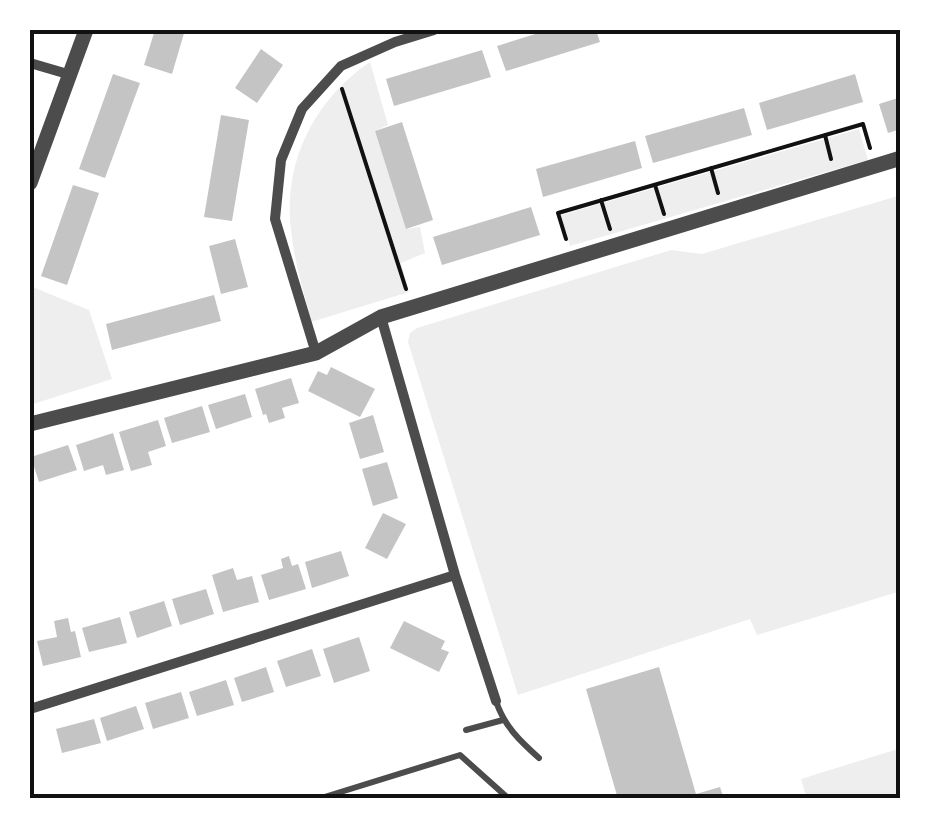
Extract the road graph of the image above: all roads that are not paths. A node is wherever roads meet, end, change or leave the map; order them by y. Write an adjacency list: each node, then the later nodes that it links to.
1 (86, 30): 4 (street)
2 (434, 30): 8 (street)
3 (30, 63): 4 (street)
4 (70, 75): 6 (street)
5 (901, 158): 7 (street)
6 (30, 183)
7 (381, 317): 8 (street); 10 (street)
8 (316, 353): 9 (street)
9 (30, 424)
10 (456, 575): 11 (street); 12 (street)
11 (496, 701): 13 (lane)
12 (30, 709)
13 (504, 720): 14 (lane); 15 (lane)
14 (466, 730)
15 (540, 758)
16 (318, 799): 17 (lane)
17 (508, 799)

